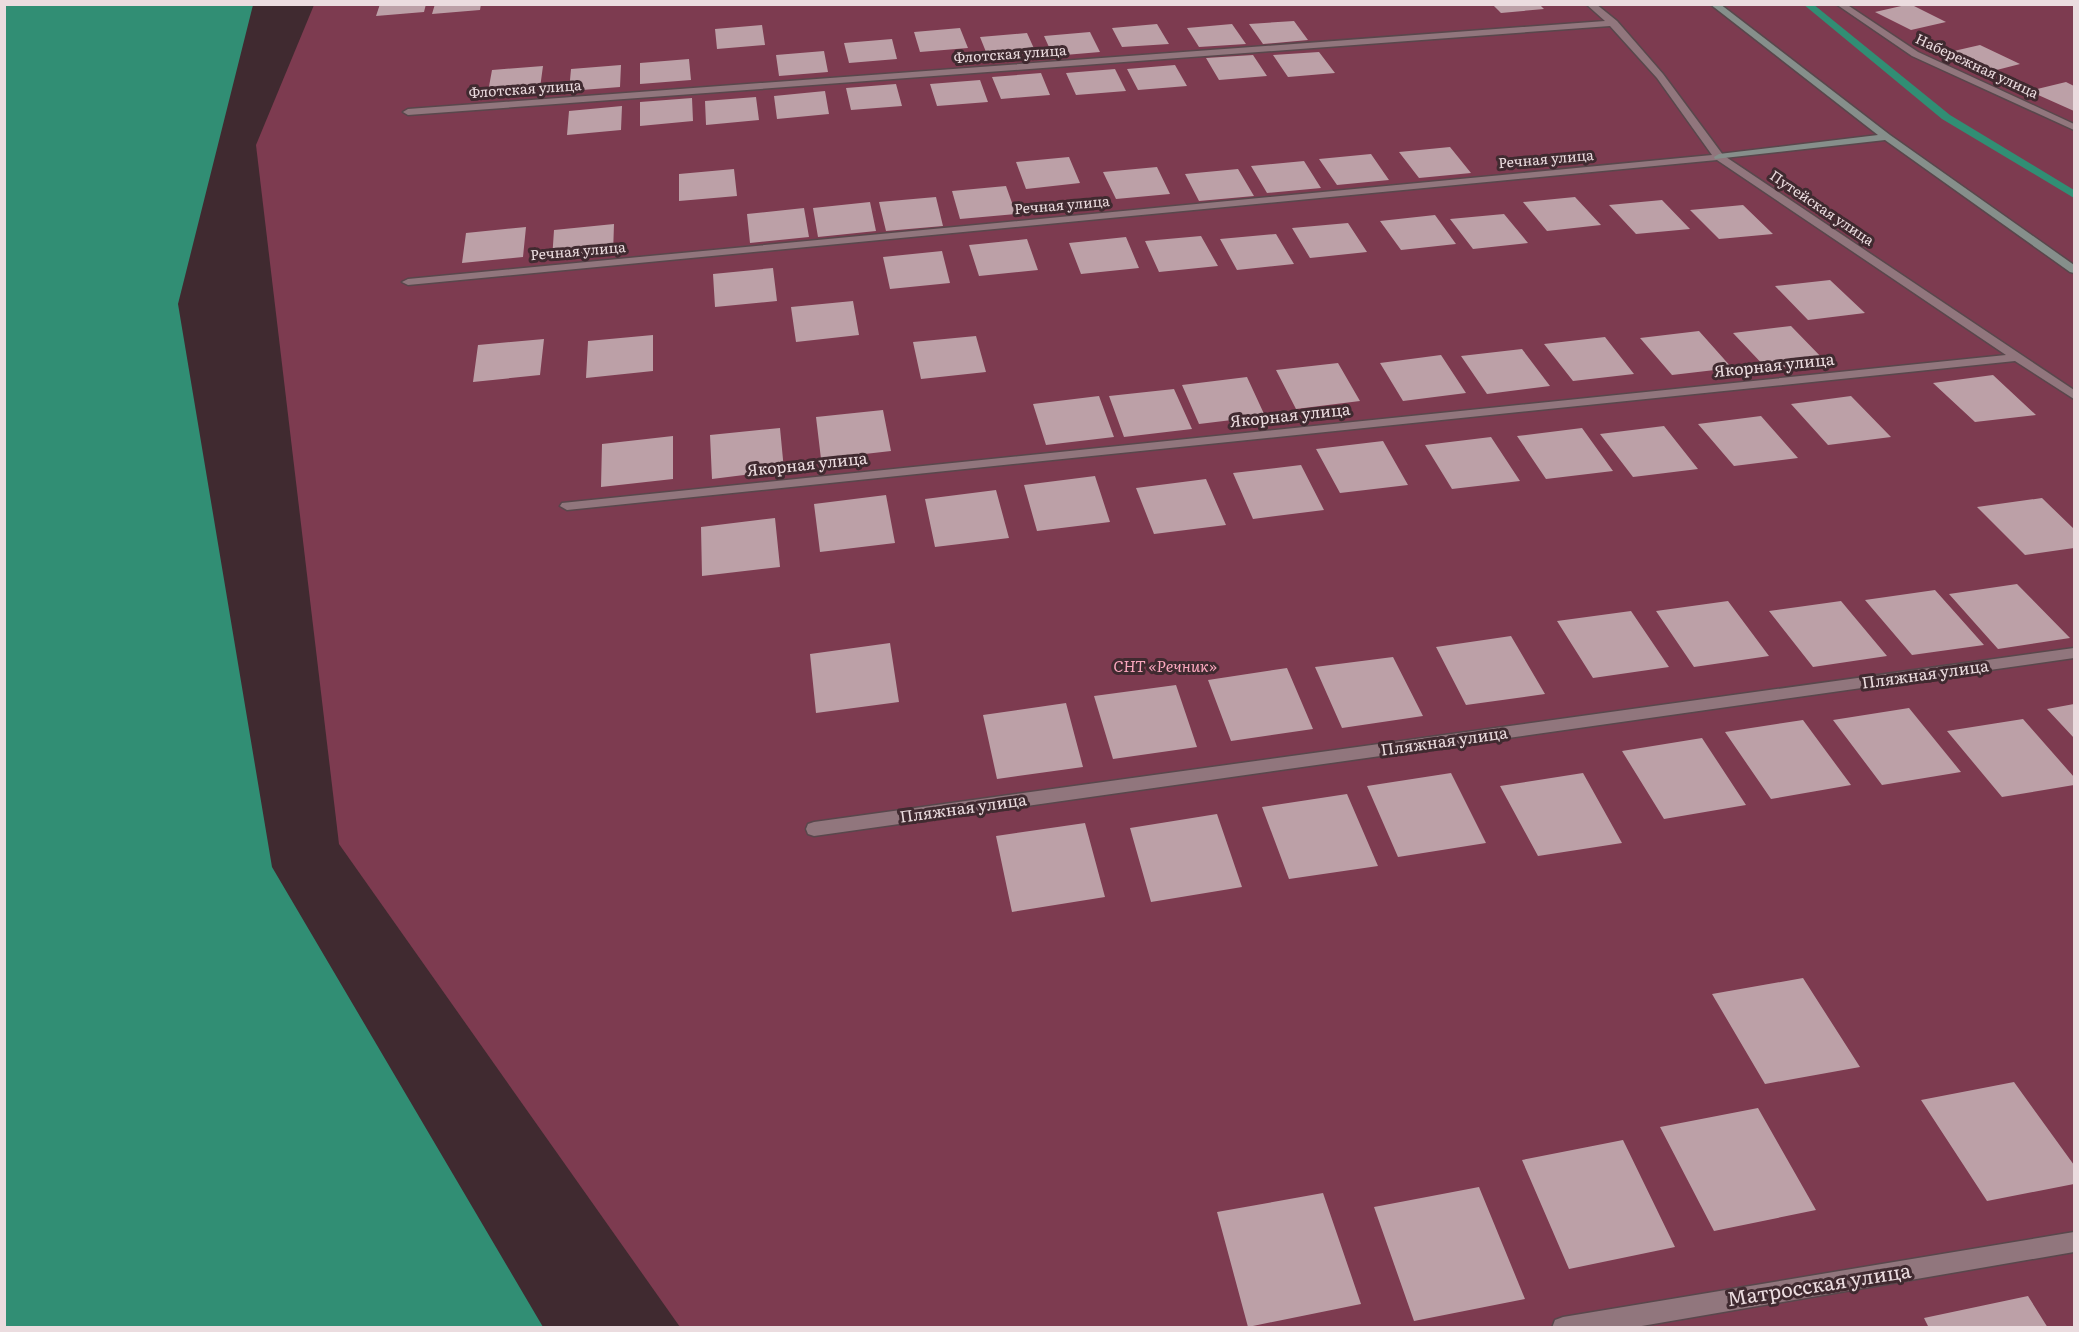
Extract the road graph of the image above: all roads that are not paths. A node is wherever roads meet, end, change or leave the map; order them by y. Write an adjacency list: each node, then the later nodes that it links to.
1 (1590, 4): 4 (street, Путейская улица)
2 (1714, 4): 7 (street)
3 (1840, 4): 6 (street, Набережная улица)
4 (1614, 23): 5 (street, Флотская улица); 8 (street, Путейская улица)
5 (408, 112)
6 (2074, 127)
7 (1887, 137): 8 (street); 9 (street)
8 (1719, 157): 10 (street, Речная улица); 11 (street, Путейская улица)
9 (2074, 270)
10 (408, 282)
11 (2017, 357): 12 (street, Путейская улица); 13 (street, Якорная улица)
12 (2074, 395)
13 (567, 506)
14 (2074, 653): 15 (street, Пляжная улица)
15 (814, 829)
16 (2074, 1242): 17 (street, Матросская улица)
17 (1563, 1328)

